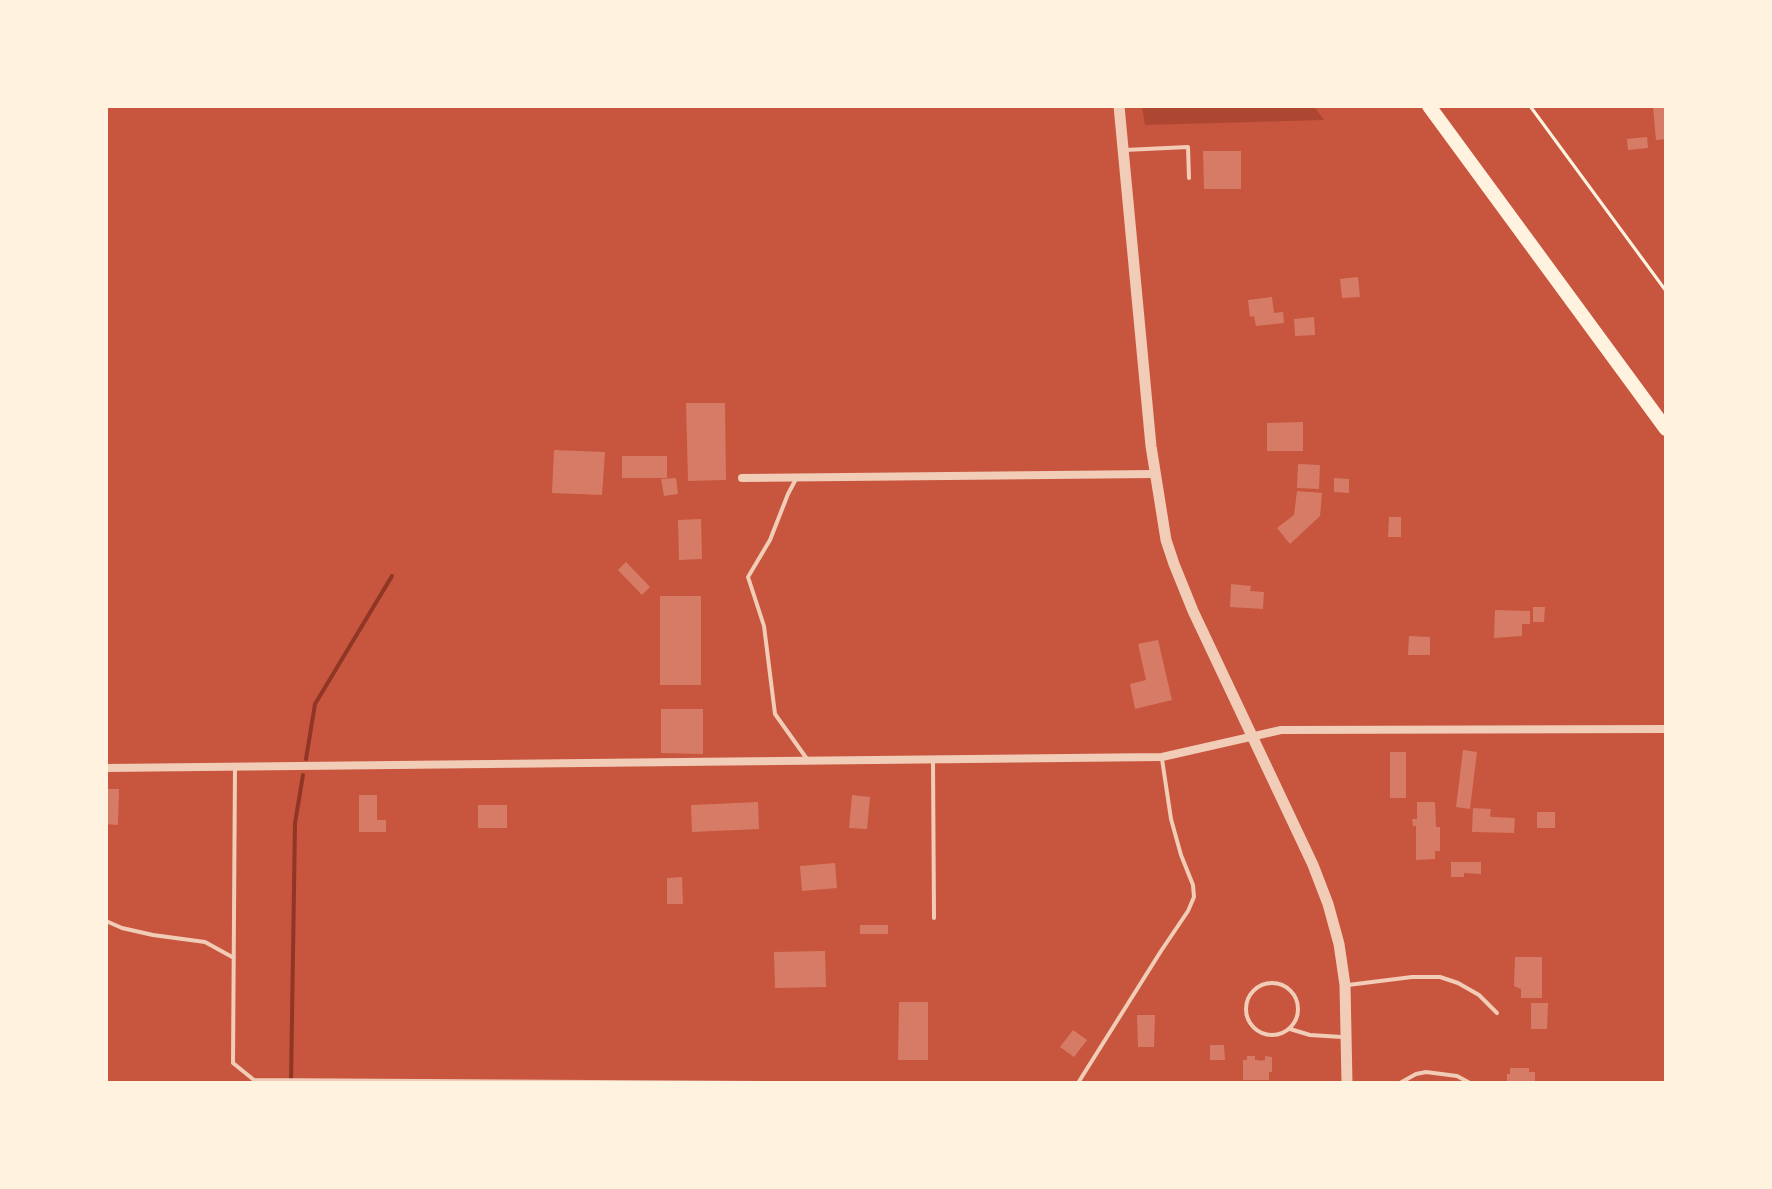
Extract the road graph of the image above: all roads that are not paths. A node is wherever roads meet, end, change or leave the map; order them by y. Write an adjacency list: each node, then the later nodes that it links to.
1 (1119, 106): 3 (street)
2 (1429, 106): 5 (main road)
3 (1123, 150): 4 (lane); 6 (street)
4 (1189, 178)
5 (1666, 429)
6 (1154, 474): 7 (street); 10 (street)
7 (797, 477): 8 (street); 13 (lane)
8 (742, 478)
9 (1666, 729): 10 (street)
10 (1251, 736): 11 (street); 19 (street)
11 (1162, 757): 12 (street); 24 (lane)
12 (933, 759): 13 (street); 16 (lane)
13 (809, 761): 14 (street)
14 (235, 767): 15 (street); 18 (lane)
15 (106, 768)
16 (934, 918)
17 (106, 921): 18 (lane)
18 (234, 958): 23 (lane)
19 (1345, 985): 20 (lane); 22 (street)
20 (1497, 1013)
21 (1290, 1029): 21 (lane); 22 (lane)
22 (1347, 1037): 25 (street)
23 (764, 1083)
24 (1078, 1083)
25 (1347, 1083)
26 (1400, 1083): 27 (lane)
27 (1470, 1083)

